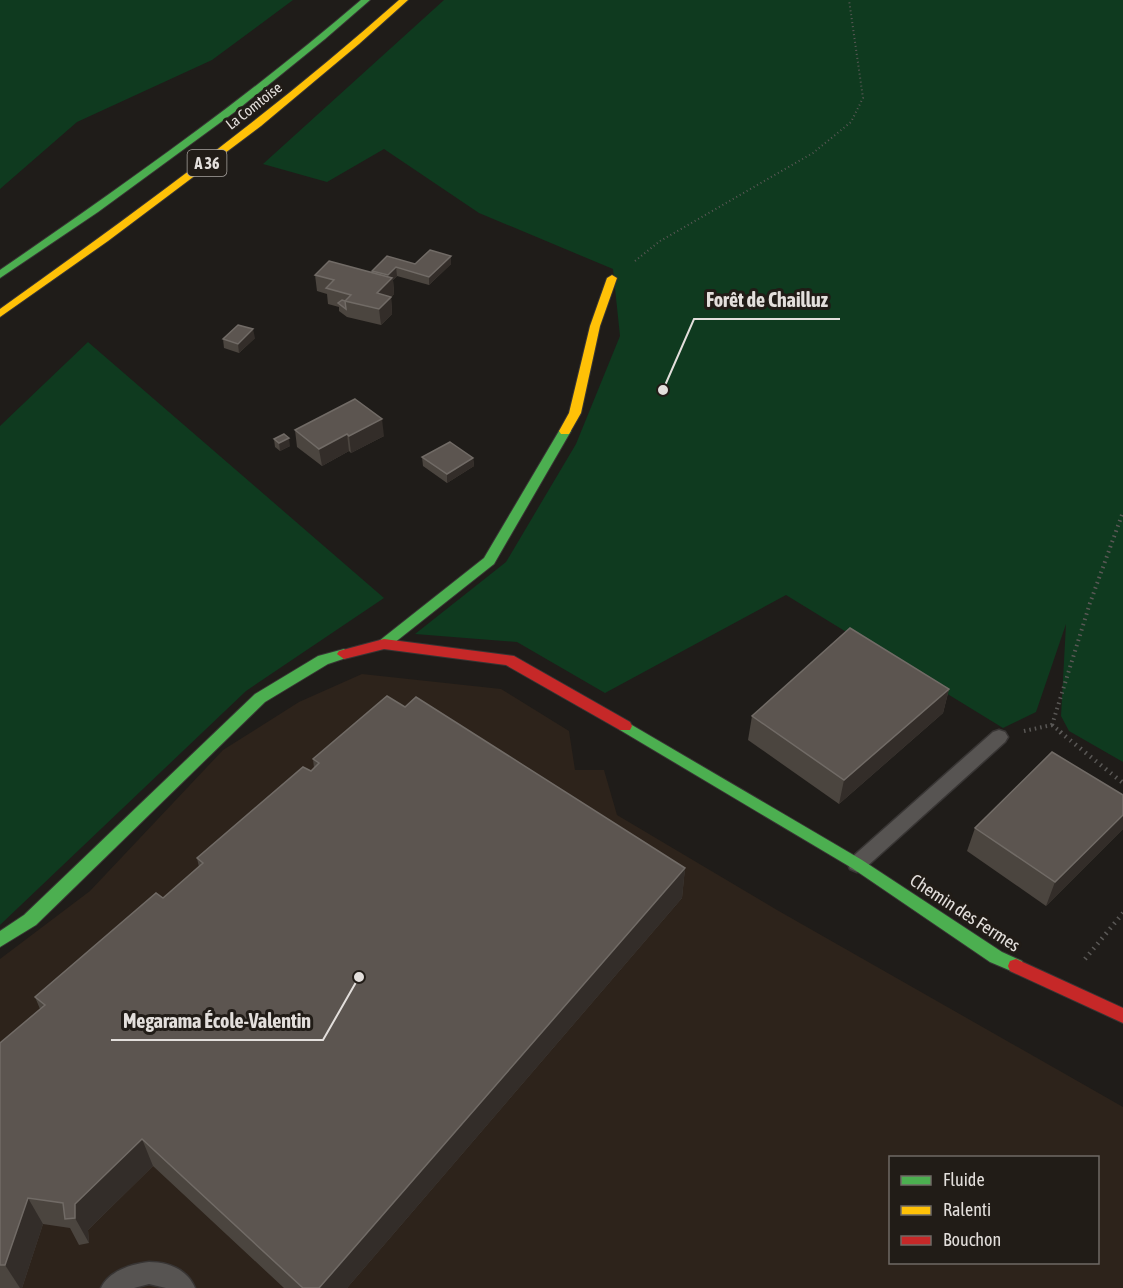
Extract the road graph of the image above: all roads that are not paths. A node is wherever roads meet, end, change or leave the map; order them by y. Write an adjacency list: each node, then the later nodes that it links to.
1 (366, 0): 3 (main road, La Comtoise / A 36)
2 (404, 0): 5 (main road, La Comtoise / A 36)
3 (0, 275)
4 (612, 278): 6 (main road)
5 (0, 314)
6 (384, 644): 8 (main road, Chemin des Fermes); 9 (main road)
7 (999, 737): 8 (lane)
8 (857, 864): 10 (main road, Chemin des Fermes)
9 (0, 940)
10 (1123, 1016)
11 (112, 1288): 12 (lane)
12 (183, 1288)

